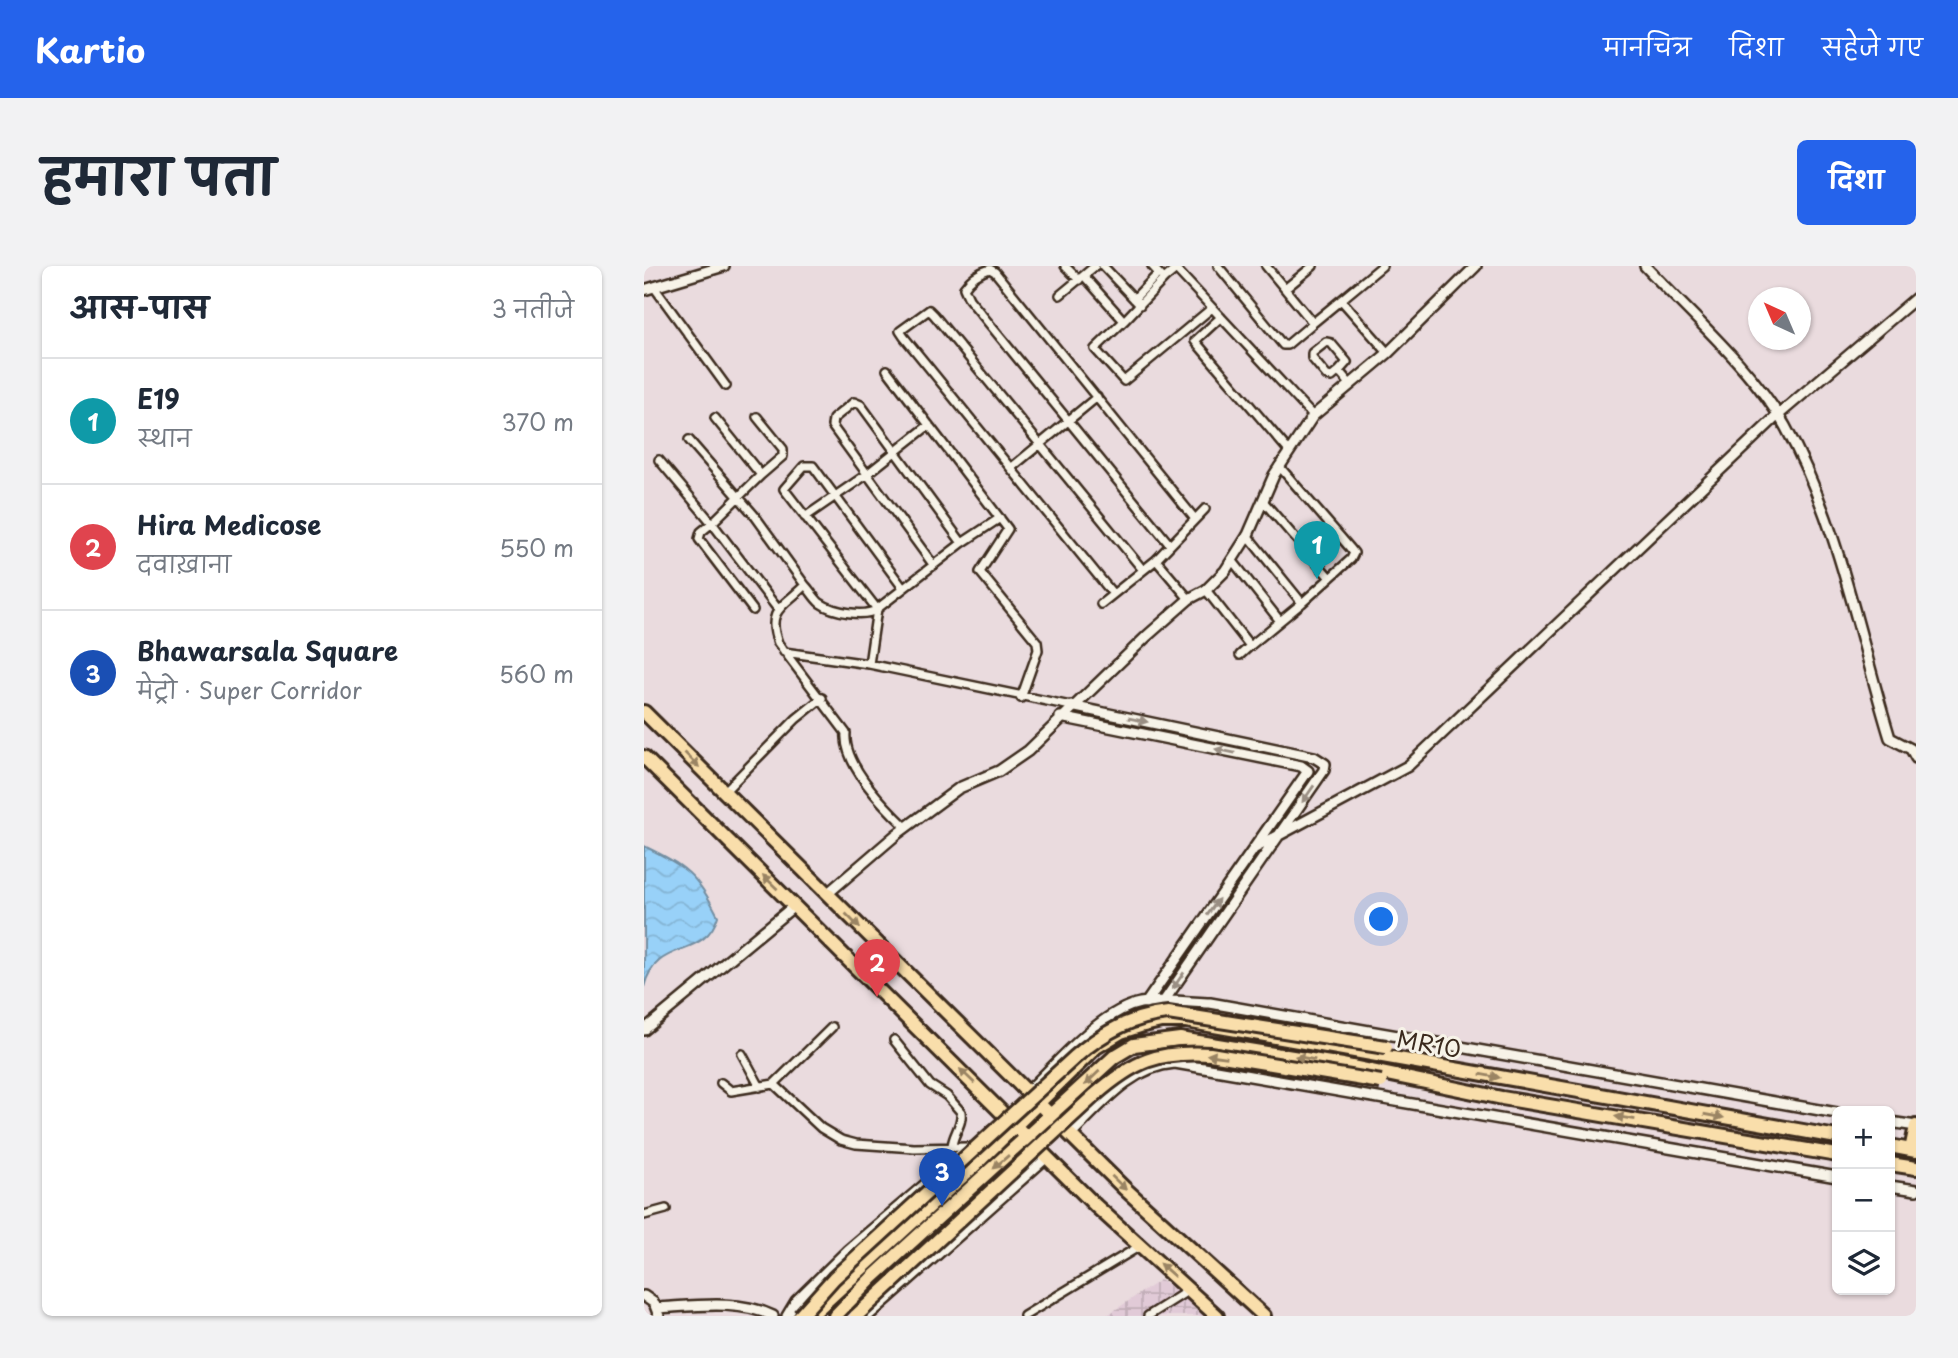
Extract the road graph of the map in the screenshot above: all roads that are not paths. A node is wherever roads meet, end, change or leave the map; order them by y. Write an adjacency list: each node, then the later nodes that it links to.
1 (724, 266): 14 (street)
2 (1065, 266): 13 (street)
3 (1095, 266): 13 (street)
4 (1103, 266): 19 (street)
5 (1152, 266): 12 (street)
6 (1218, 266): 23 (street)
7 (1266, 266): 15 (street)
8 (1313, 266): 15 (street)
9 (1381, 266): 18 (street)
10 (1476, 266): 24 (street)
11 (1645, 266): 31 (street)
12 (1161, 276): 19 (street); 20 (street)
13 (1081, 278): 16 (street); 22 (street)
14 (649, 289): 28 (street)
15 (1285, 289): 23 (street)
16 (1060, 295)
17 (1916, 298): 31 (street)
18 (1341, 300): 23 (street); 24 (street)
19 (1137, 302): 22 (street)
20 (1212, 308): 21 (street); 22 (street)
21 (1221, 317): 30 (street); 38 (street)
22 (1124, 321)
23 (1313, 323)
24 (1388, 353): 27 (street)
25 (887, 370): 35 (street)
26 (1339, 371): 26 (street); 27 (street)
27 (1350, 383): 30 (street)
28 (726, 386)
29 (1097, 397): 34 (street); 34 (street); 51 (street)
30 (1313, 416): 38 (street)
31 (1777, 416): 82 (street); 85 (street)
32 (757, 417): 43 (street)
33 (715, 418): 43 (street)
34 (1069, 420): 37 (street); 55 (street)
35 (929, 425): 39 (street); 50 (street)
36 (690, 440): 45 (street)
37 (1040, 445): 42 (street); 42 (street); 59 (street)
38 (1288, 450): 41 (street)
39 (894, 452): 44 (street); 44 (street); 54 (street)
40 (659, 460): 52 (street)
41 (1279, 466): 47 (street); 60 (street)
42 (1011, 468): 64 (street)
43 (761, 475): 45 (street)
44 (866, 475): 46 (street); 58 (street)
45 (737, 496): 52 (street); 61 (street)
46 (835, 498): 49 (street); 49 (street); 62 (street)
47 (1262, 500): 53 (street); 60 (street)
48 (1205, 509): 51 (street)
49 (805, 517): 69 (street)
50 (1000, 518): 54 (street); 77 (street)
51 (1195, 519): 55 (street)
52 (712, 523): 68 (street); 70 (street)
53 (1247, 536): 57 (street); 66 (street)
54 (962, 543): 58 (street)
55 (1170, 545): 56 (street)
56 (1156, 560): 59 (street); 65 (street)
57 (1232, 560): 63 (street); 71 (street)
58 (932, 563): 62 (street)
59 (1143, 570): 64 (street)
60 (1330, 578): 66 (street)
61 (805, 585): 68 (street); 69 (street)
62 (903, 587): 69 (street)
63 (1206, 590): 65 (street); 72 (street)
64 (1113, 594): 67 (street)
65 (1189, 599): 78 (street)
66 (1302, 603): 71 (street)
67 (1101, 604)
68 (777, 608): 73 (street)
69 (877, 609): 75 (street)
70 (753, 610)
71 (1280, 621): 72 (street)
72 (1250, 646): 74 (street)
73 (784, 652): 75 (street); 76 (street)
74 (1240, 655)
75 (869, 664): 77 (street)
76 (822, 698): 83 (street); 84 (street)
77 (1021, 698): 78 (street)
78 (1071, 706): 80 (street); 85 (street, one-way to 85)
79 (644, 712): 83 (main road, one-way to 83)
80 (1060, 717): 84 (street); 86 (street, one-way to 80)
81 (644, 757): 88 (main road, one-way to 81)
82 (1916, 758)
83 (724, 793): 87 (main road)
84 (906, 827): 87 (street)
85 (1278, 837): 86 (street); 89 (street, one-way to 89)
86 (1255, 848): 90 (street, one-way to 86)
87 (827, 894): 100 (main road, one-way to 100)
88 (794, 905): 92 (street); 103 (main road, one-way to 88)
89 (1164, 1001): 90 (street); 102 (street)
90 (1146, 1003): 100 (street)
91 (832, 1027): 98 (street)
92 (644, 1030)
93 (894, 1040): 111 (street)
94 (741, 1055): 99 (street)
95 (1416, 1062): 101 (main road, MR10); 109 (main road, MR10, one-way to 109); 130 (main road, bridge)
96 (1421, 1080): 104 (main road, MR10, one-way to 104); 115 (main road, MR10, one-way to 96); 133 (main road, one-way to 133, bridge)
97 (721, 1083): 99 (street)
98 (774, 1084): 99 (street); 111 (street)
99 (760, 1087)
100 (1027, 1092): 101 (main road)
101 (1037, 1103): 104 (main road); 106 (main road, MR10)
102 (1832, 1112)
103 (1005, 1114): 106 (main road); 112 (street)
104 (1052, 1117): 108 (main road); 110 (main road, MR10)
105 (1895, 1123): 107 (street)
106 (1016, 1124): 110 (main road); 131 (main road, MR10)
107 (1916, 1126): 114 (main road)
108 (1070, 1135): 119 (street); 138 (main road, one-way to 138)
109 (1832, 1136)
110 (1029, 1138): 116 (main road); 132 (main road, MR10, one-way to 132)
111 (952, 1146): 112 (street)
112 (968, 1147): 129 (street)
113 (1895, 1147): 114 (main road)
114 (1914, 1150)
115 (1832, 1153)
116 (1046, 1157): 124 (main road); 134 (street)
117 (1895, 1165): 118 (main road)
118 (1916, 1168)
119 (1832, 1176)
120 (1895, 1187): 121 (street)
121 (1916, 1190)
122 (666, 1209): 123 (street)
123 (644, 1215)
124 (1140, 1247): 125 (main road, one-way to 124); 135 (street)
125 (1189, 1290): 136 (street); 137 (main road)
126 (644, 1296): 127 (street)
127 (658, 1312): 128 (street)
128 (773, 1316)
129 (787, 1316)
130 (800, 1316)
131 (810, 1316)
132 (835, 1316)
133 (856, 1316)
134 (868, 1316)
135 (1024, 1316)
136 (1148, 1316)
137 (1217, 1316)
138 (1264, 1316)

